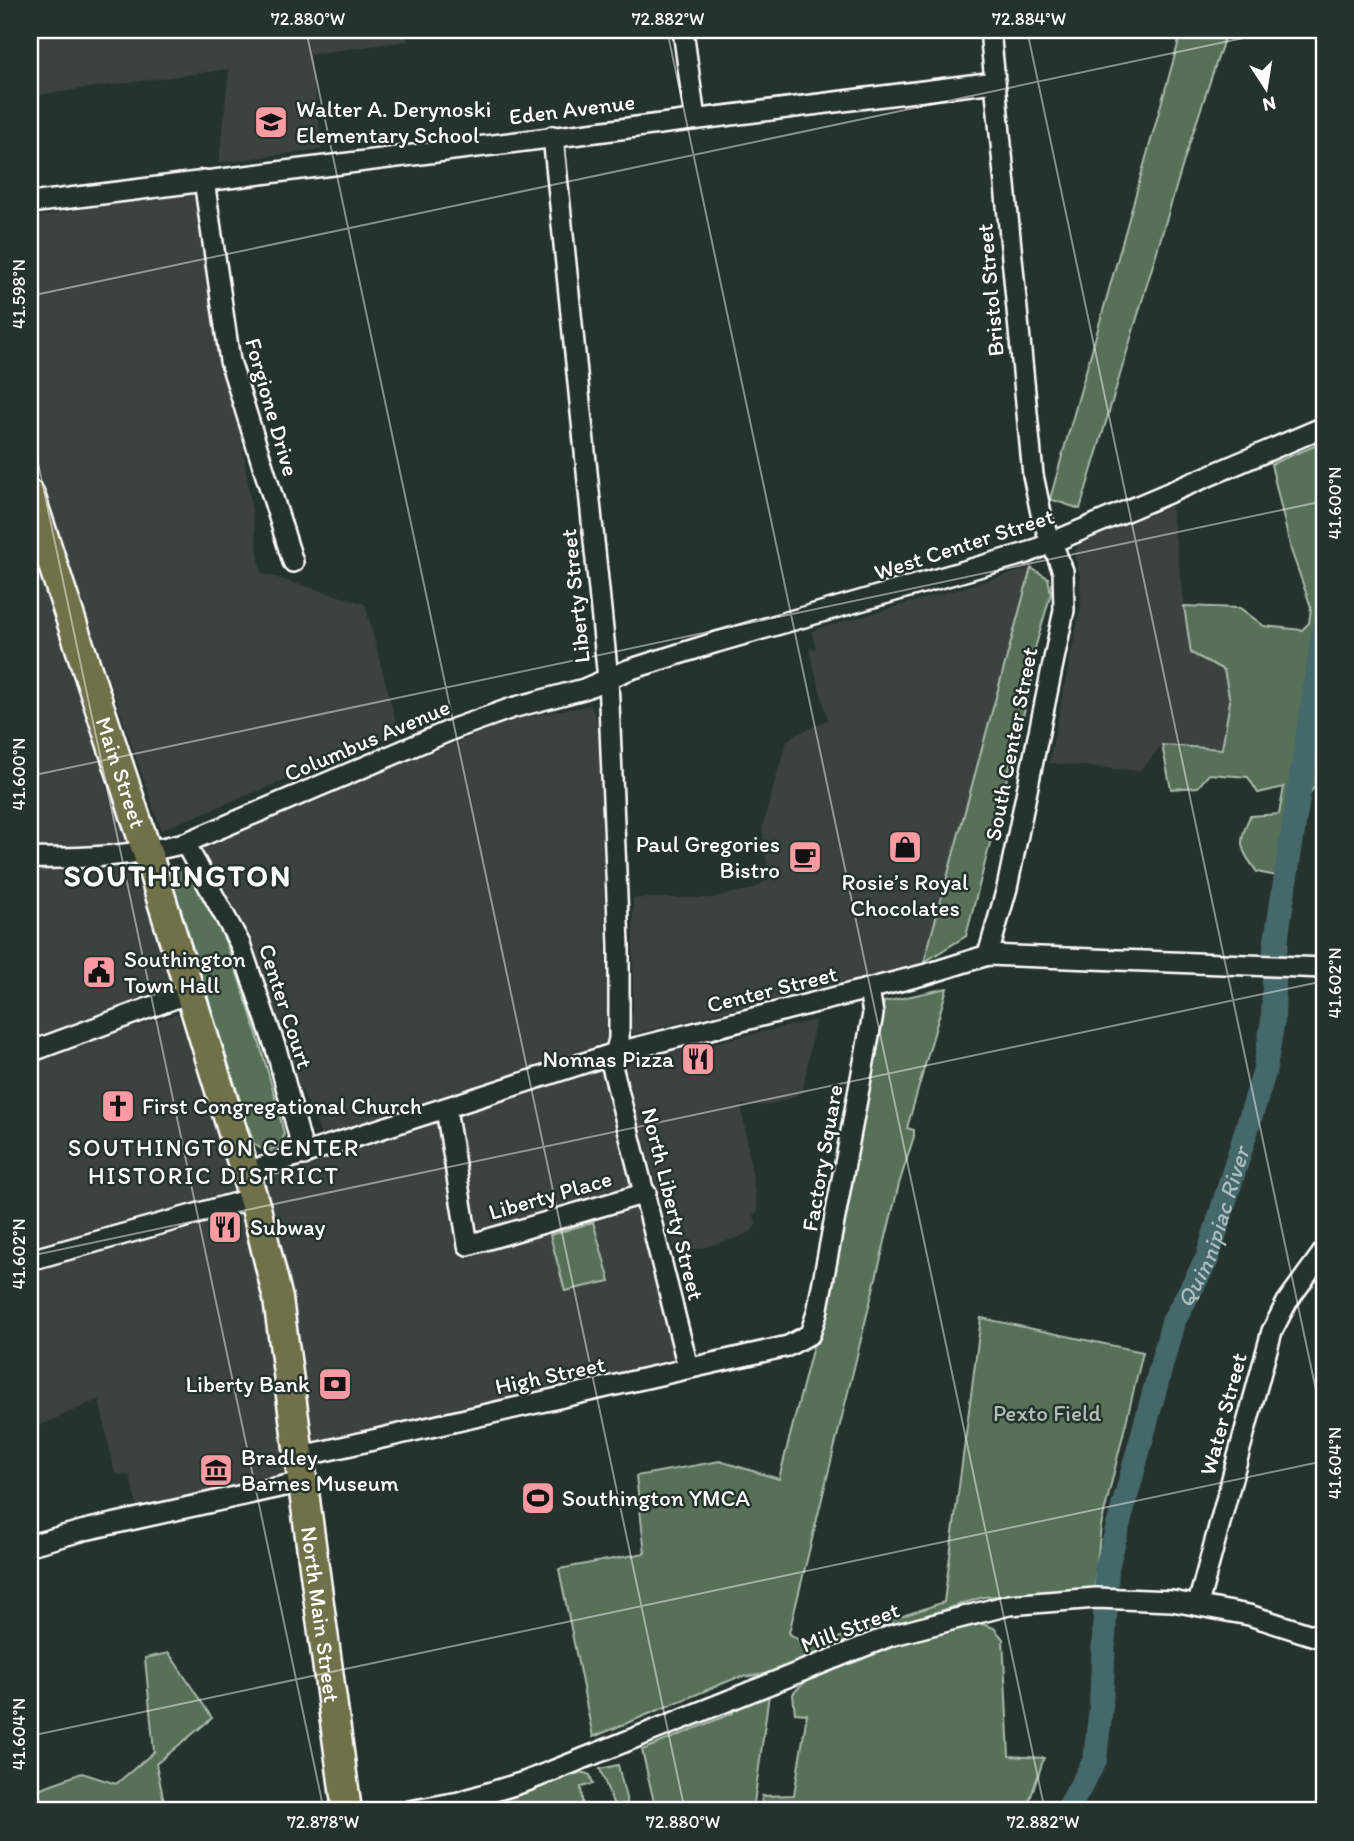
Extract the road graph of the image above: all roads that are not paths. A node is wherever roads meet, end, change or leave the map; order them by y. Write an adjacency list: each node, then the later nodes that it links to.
1 (683, 30): 4 (street)
2 (990, 30): 3 (street, Bristol Street)
3 (995, 82): 4 (street, Eden Avenue); 10 (street, Bristol Street)
4 (695, 119): 5 (street, Eden Avenue)
5 (553, 136): 6 (street, Eden Avenue); 12 (street, Liberty Street)
6 (204, 180): 7 (street, Eden Avenue); 11 (street, Forgione Drive)
7 (30, 203)
8 (1324, 427): 10 (street, West Center Street)
9 (30, 495): 14 (highway, Main Street)
10 (1052, 542): 12 (street, West Center Street); 16 (street, South Center Street)
11 (293, 562)
12 (608, 679): 13 (street, Columbus Avenue); 21 (street, Liberty Street)
13 (185, 842): 14 (street, Columbus Avenue); 23 (street, Center Court)
14 (147, 852): 15 (street, Columbus Avenue); 19 (highway, Main Street)
15 (30, 858)
16 (988, 955): 17 (street, Center Street); 18 (street, Center Street)
17 (1324, 968)
18 (869, 989): 21 (street, Center Street); 28 (street, Factory Square)
19 (189, 993): 20 (street); 24 (highway, Main Street)
20 (30, 1052)
21 (615, 1053): 22 (street, Center Street); 25 (street, North Liberty Street)
22 (446, 1109): 23 (street, Center Street); 25 (street, Liberty Place)
23 (304, 1155): 24 (street, Center Street)
24 (250, 1185): 27 (street, Center Street); 30 (highway, North Main Street)
25 (646, 1193): 29 (street, North Liberty Street)
26 (1324, 1251): 32 (street, Water Street)
27 (30, 1260)
28 (810, 1334): 29 (street, High Street)
29 (688, 1367): 30 (street, High Street)
30 (300, 1470): 31 (street, High Street); 34 (highway, North Main Street)
31 (30, 1545)
32 (1198, 1604): 33 (street, Mill Street); 35 (street, Mill Street)
33 (1324, 1639)
34 (347, 1811)
35 (409, 1811)

